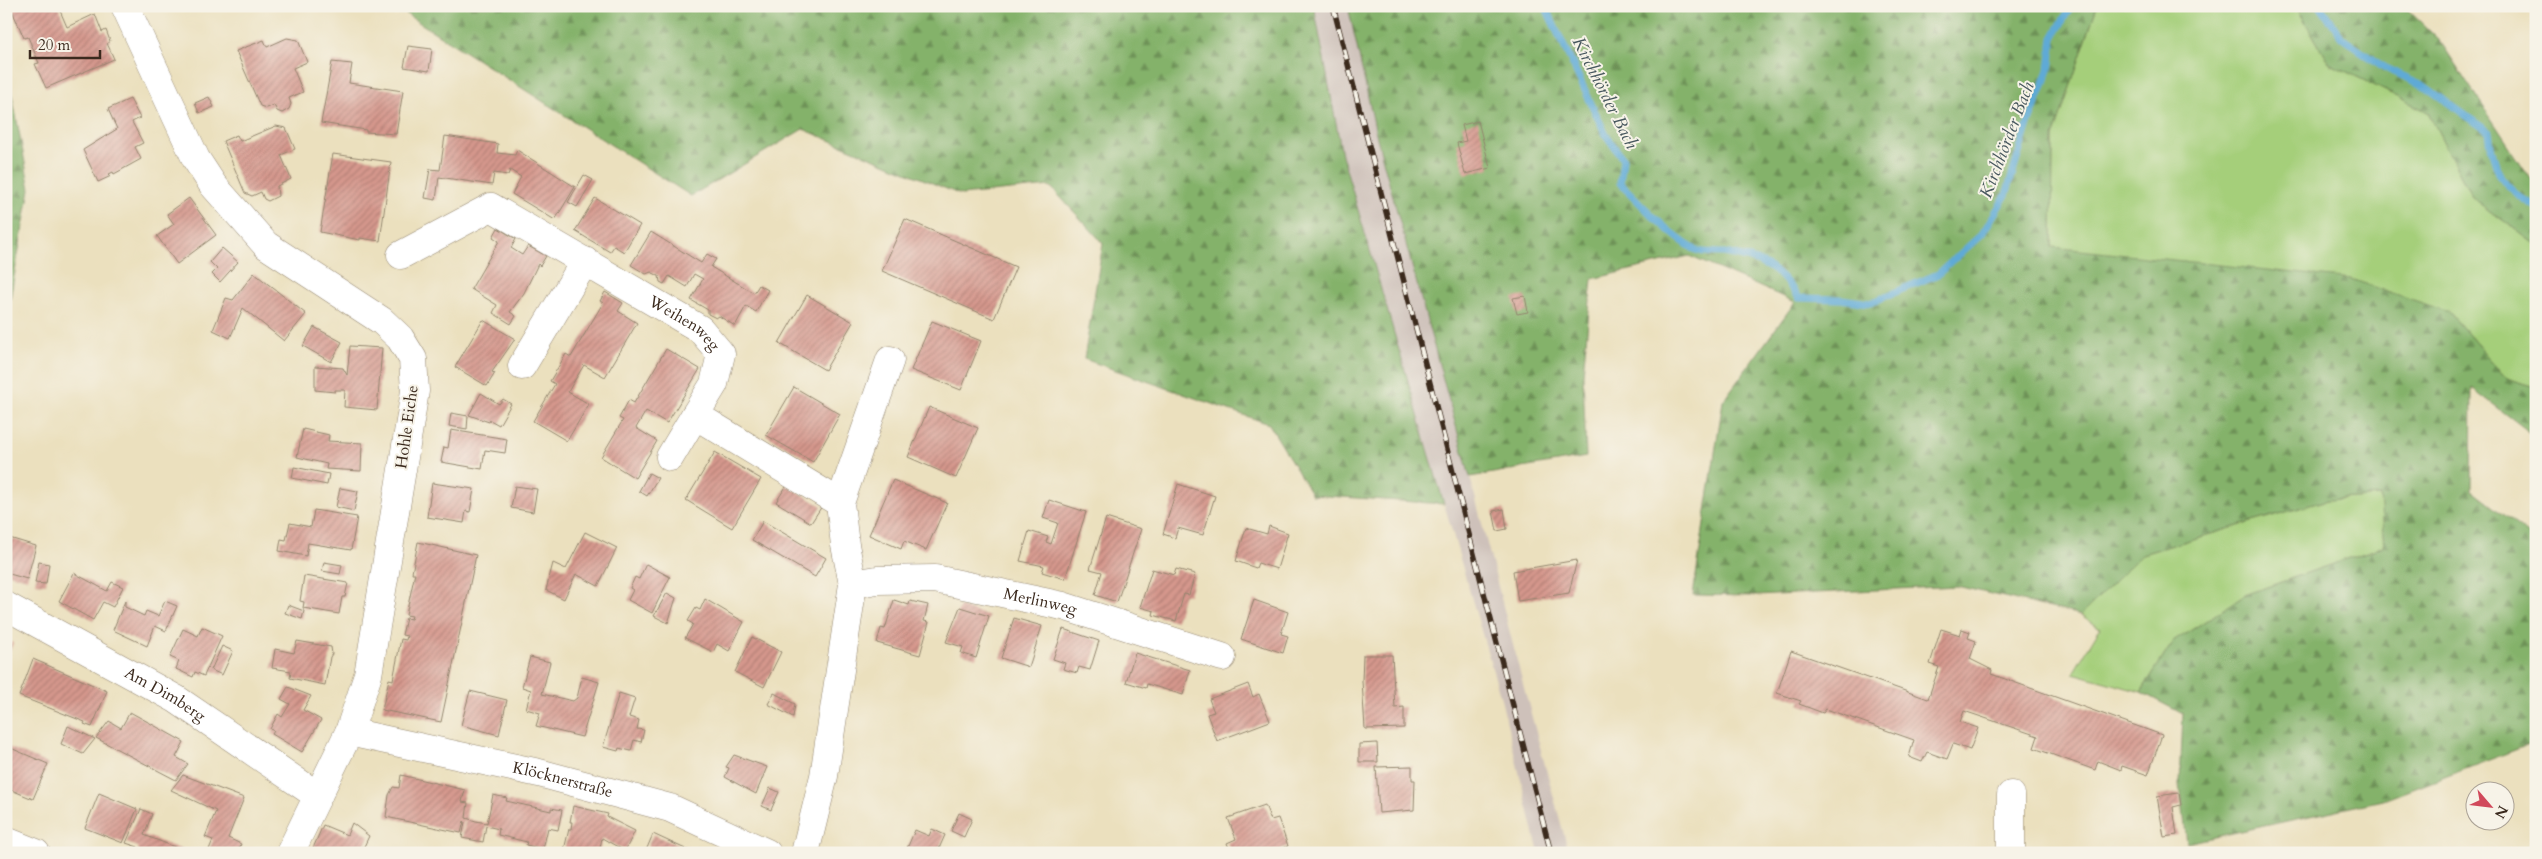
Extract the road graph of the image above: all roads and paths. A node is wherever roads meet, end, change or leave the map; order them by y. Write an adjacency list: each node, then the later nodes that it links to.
1 (125, 6): 12 (street, Hohle Eiche)
2 (402, 255): 3 (street, Weihenweg)
3 (585, 261): 5 (street); 6 (street, Weihenweg)
4 (890, 360): 8 (street)
5 (522, 366)
6 (696, 416): 7 (street, Weihenweg); 8 (street)
7 (670, 457)
8 (840, 503): 9 (street)
9 (853, 584): 11 (street, Merlinweg); 19 (street)
10 (6, 606): 14 (street, Am Dimberg)
11 (1222, 657)
12 (349, 732): 14 (street, Hohle Eiche); 18 (street, Klöcknerstraße)
13 (2011, 795): 20 (street)
14 (318, 796): 17 (street, Hohle Eiche)
15 (6, 840): 16 (street)
16 (36, 853)
17 (290, 853)
18 (767, 853)
19 (805, 853)
20 (2011, 853)

